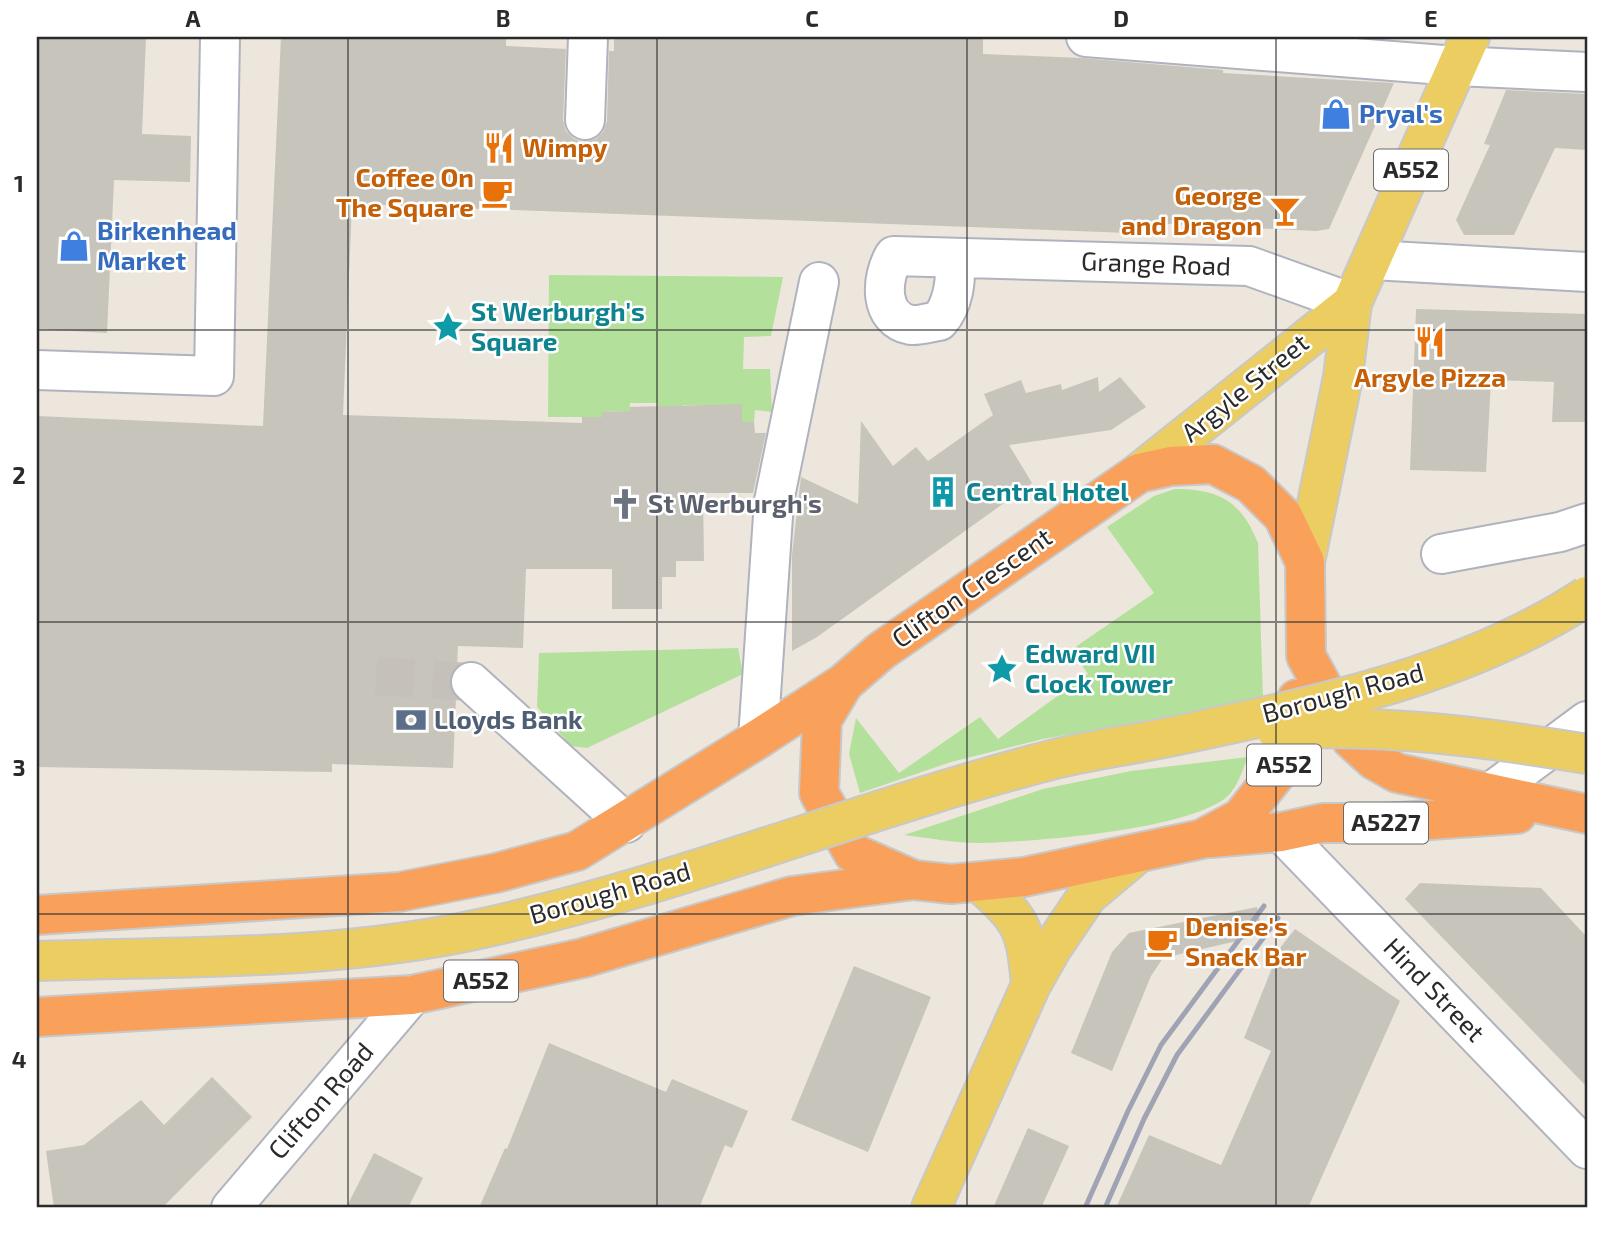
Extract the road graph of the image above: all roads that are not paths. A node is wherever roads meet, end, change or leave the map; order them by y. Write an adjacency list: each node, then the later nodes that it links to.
1 (220, 37): 12 (street)
2 (588, 37): 6 (street)
3 (1086, 37): 4 (street)
4 (1463, 51): 5 (street); 8 (main road, Argyle Street / A552)
5 (1587, 72)
6 (585, 120)
7 (955, 258): 11 (street, Grange Road)
8 (1372, 260): 9 (street); 11 (main road, Argyle Street / A552)
9 (1587, 272)
10 (819, 282): 23 (street)
11 (1352, 303): 13 (main road, Argyle Street / A552); 16 (main road, Argyle Street / A552)
12 (37, 370)
13 (1139, 473): 16 (highway, A552); 20 (highway, Clifton Crescent)
14 (1587, 523): 15 (street)
15 (1441, 554)
16 (1305, 562): 18 (highway, A552)
17 (1587, 596): 22 (main road, Borough Road, bridge)
18 (1306, 656): 25 (highway, A5227); 29 (highway, A552)
19 (471, 682): 27 (street)
20 (844, 683): 23 (highway, Borough Road); 31 (highway, A552)
21 (1587, 721): 25 (street)
22 (1168, 737): 24 (main road, Borough Road, bridge); 34 (main road, Borough Road, bridge)
23 (758, 739): 27 (highway, Borough Road)
24 (1587, 754)
25 (1487, 795): 26 (highway, A5227)
26 (1579, 813): 28 (highway, A5227)
27 (626, 823): 33 (highway, Borough Road)
28 (1281, 832): 29 (highway, A5227); 38 (street, Hind Street)
29 (1202, 839): 30 (highway, A552)
30 (1138, 853): 32 (highway, A552); 35 (main road)
31 (914, 880): 32 (highway, A552); 36 (highway, Borough Road / A552)
32 (979, 881): 35 (main road)
33 (37, 915)
34 (37, 961)
35 (1031, 985): 40 (main road)
36 (412, 995): 37 (highway, Borough Road / A552); 39 (street, Clifton Road)
37 (37, 1017)
38 (1587, 1149)
39 (231, 1208)
40 (931, 1208)

